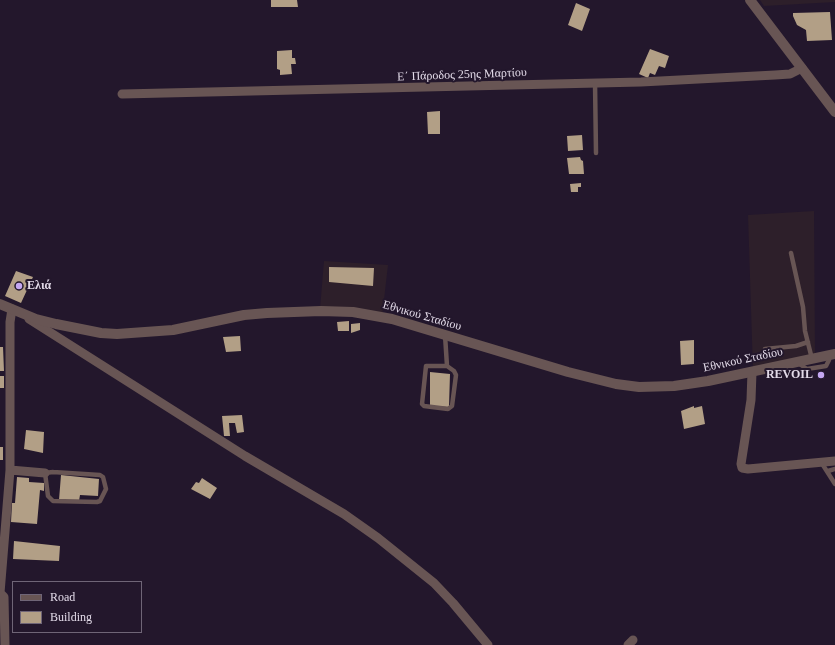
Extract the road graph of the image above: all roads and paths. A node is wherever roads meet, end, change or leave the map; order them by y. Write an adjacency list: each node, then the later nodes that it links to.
1 (750, 0): 2 (street)
2 (802, 68): 3 (street, Ε΄ Πάροδος 25ης Μαρτίου); 5 (street)
3 (595, 82): 4 (street, Ε΄ Πάροδος 25ης Μαρτίου); 6 (lane)
4 (122, 94)
5 (835, 112)
6 (596, 152)
7 (791, 253): 11 (lane)
8 (0, 304): 9 (street, Εθνικού Σταδίου)
9 (15, 310): 10 (street, Εθνικού Σταδίου); 20 (street); 27 (street)
10 (445, 335): 16 (lane); 17 (street, Εθνικού Σταδίου)
11 (808, 342): 12 (lane); 14 (lane)
12 (765, 348)
13 (832, 357): 14 (street, Εθνικού Σταδίου); 15 (lane)
14 (812, 359): 15 (street, Εθνικού Σταδίου)
15 (797, 362): 17 (street, Εθνικού Σταδίου)
16 (447, 366): 16 (lane)
17 (752, 372): 19 (street)
18 (835, 461): 19 (street)
19 (821, 462): 21 (lane)
20 (10, 470): 22 (street); 25 (street)
21 (831, 470): 23 (lane); 24 (lane)
22 (45, 473): 22 (lane)
23 (835, 475)
24 (835, 484)
25 (0, 593): 26 (street)
26 (5, 645)
27 (488, 645)

